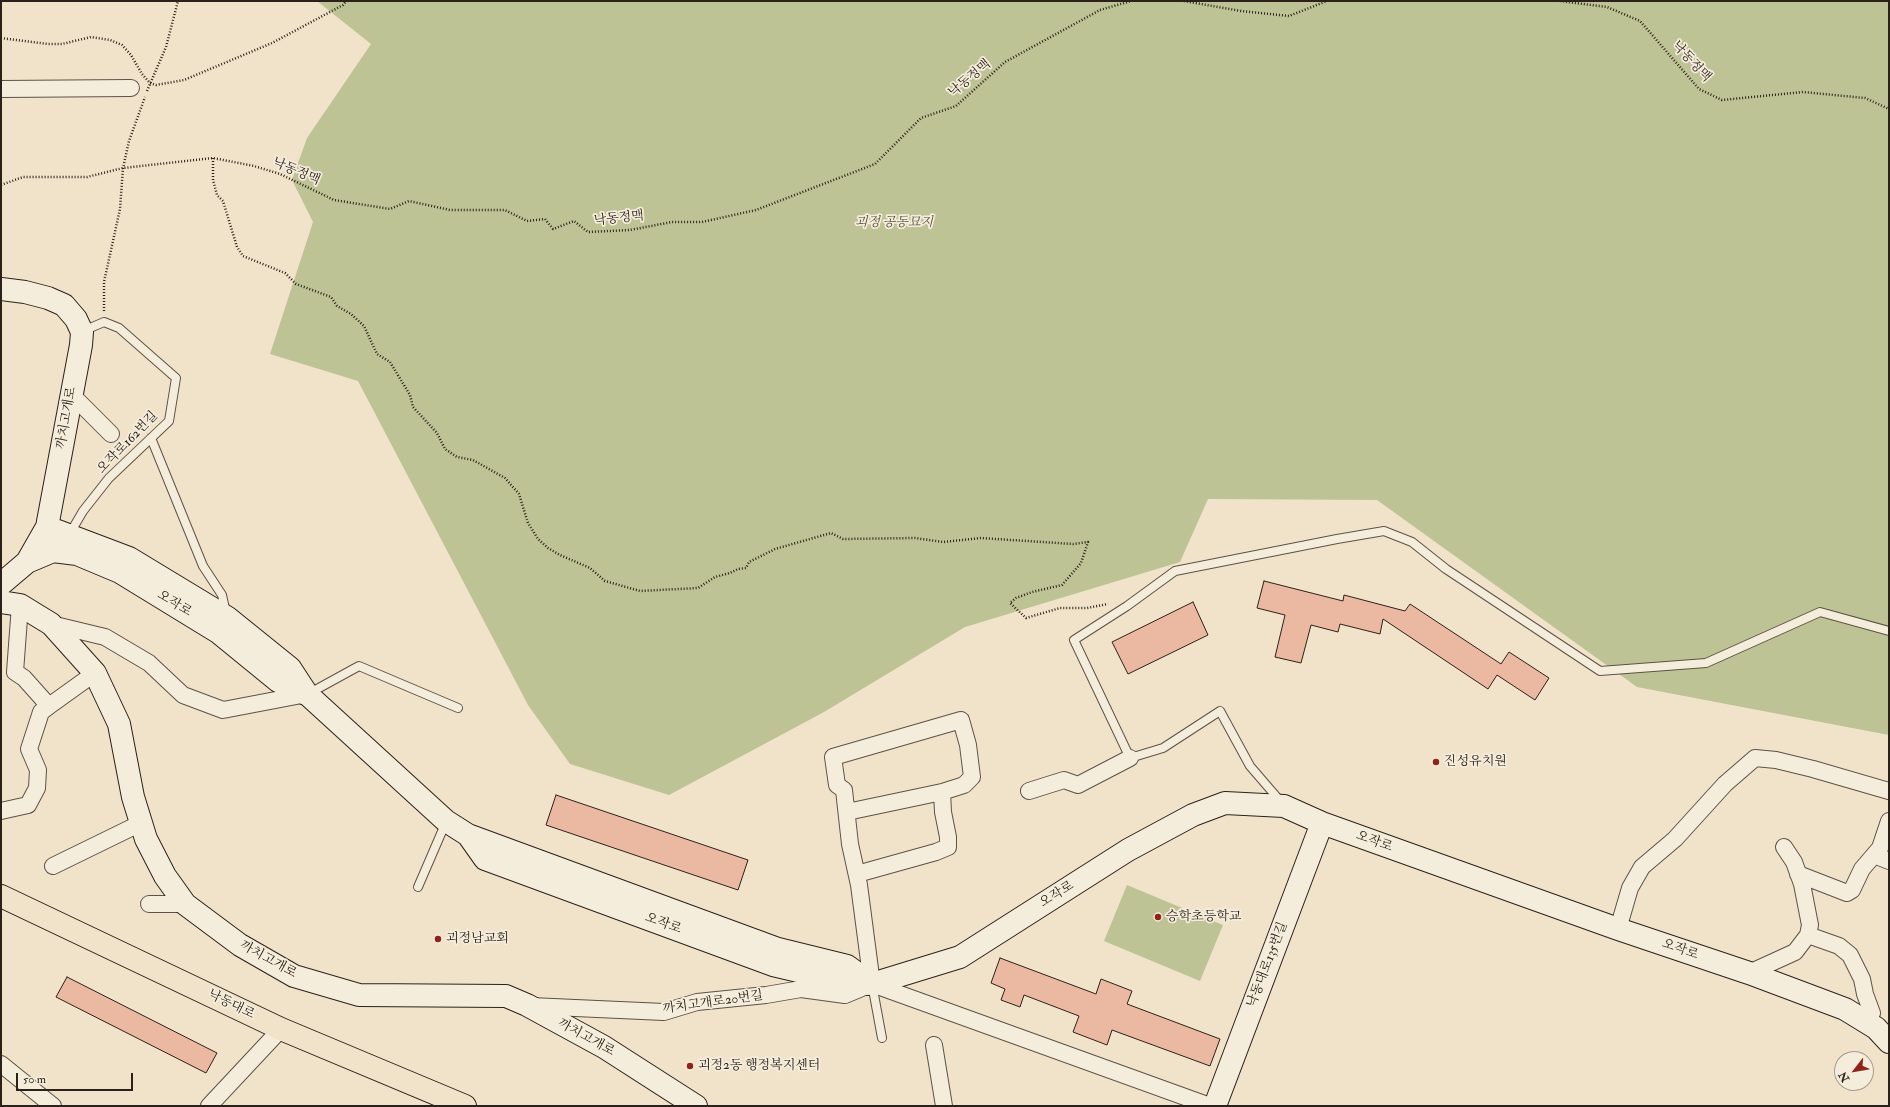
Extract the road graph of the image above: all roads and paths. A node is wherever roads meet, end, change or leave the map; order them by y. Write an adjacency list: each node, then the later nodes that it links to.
1 (178, 1): 8 (path)
2 (346, 1): 8 (path)
3 (1131, 1): 12 (path, 낙동정맥)
4 (1184, 1): 5 (path)
5 (1327, 1)
6 (1560, 1): 11 (path, 낙동정맥)
7 (1, 38): 8 (path)
8 (150, 83): 13 (path)
9 (1, 84): 10 (street)
10 (1, 89)
11 (1889, 109)
12 (213, 158): 13 (path, 낙동정맥); 26 (path)
13 (123, 168): 14 (path, 낙동정맥); 16 (path)
14 (1, 185)
15 (1, 289): 17 (street)
16 (104, 322): 17 (lane); 20 (lane, 오작로162번길)
17 (82, 332): 18 (street, 까치고개로)
18 (72, 395): 19 (street); 21 (street, 까치고개로)
19 (111, 434)
20 (151, 438): 22 (lane, 오작로162번길); 27 (lane)
21 (47, 527): 22 (street, 오작로); 23 (street, 까치고개로)
22 (69, 535): 27 (street, 오작로)
23 (27, 562): 24 (street, 까치고개로); 31 (street, 오작로)
24 (1, 584)
25 (11, 604): 28 (street, 까치고개로); 32 (street)
26 (1109, 604)
27 (228, 618): 31 (street, 오작로)
28 (52, 624): 30 (street, 까치고개로); 31 (street, 까치고개로)
29 (1889, 631): 34 (lane)
30 (95, 673): 32 (street); 43 (street, 까치고개로)
31 (308, 694): 33 (lane); 41 (street, 오작로)
32 (49, 706): 39 (street)
33 (458, 708)
34 (1130, 758): 35 (street); 38 (lane)
35 (1029, 791)
36 (1889, 791): 54 (street)
37 (942, 792): 40 (street); 40 (street); 48 (street)
38 (1284, 806): 44 (street, 오작로); 57 (street, 오작로)
39 (1, 811)
40 (847, 812): 48 (street)
41 (446, 821): 50 (lane); 57 (street, 오작로)
42 (1889, 821): 46 (street)
43 (141, 823): 47 (street); 53 (street, 까치고개로)
44 (1322, 823): 54 (street, 오작로); 71 (street, 낙동대로135번길)
45 (1784, 847): 49 (street)
46 (1882, 858): 49 (street)
47 (53, 866)
48 (857, 874): 57 (street)
49 (1798, 874): 55 (street)
50 (418, 887)
51 (1, 896): 60 (main road, 낙동대로)
52 (149, 904): 53 (street)
53 (185, 904): 58 (street, 까치고개로)
54 (1618, 929): 56 (street, 오작로)
55 (1808, 935): 56 (street); 59 (street)
56 (1749, 973): 62 (street, 오작로)
57 (872, 984): 58 (street, 까치고개로20번길); 61 (lane); 70 (street)
58 (527, 1006): 68 (street, 까치고개로)
59 (1872, 1013)
60 (281, 1029): 66 (street); 67 (main road, 낙동대로)
61 (882, 1038)
62 (1889, 1041)
63 (934, 1045): 69 (street)
64 (1, 1064): 65 (street)
65 (53, 1106)
66 (209, 1106)
67 (465, 1106)
68 (696, 1106)
69 (944, 1106)
70 (1210, 1106)
71 (1215, 1106)

